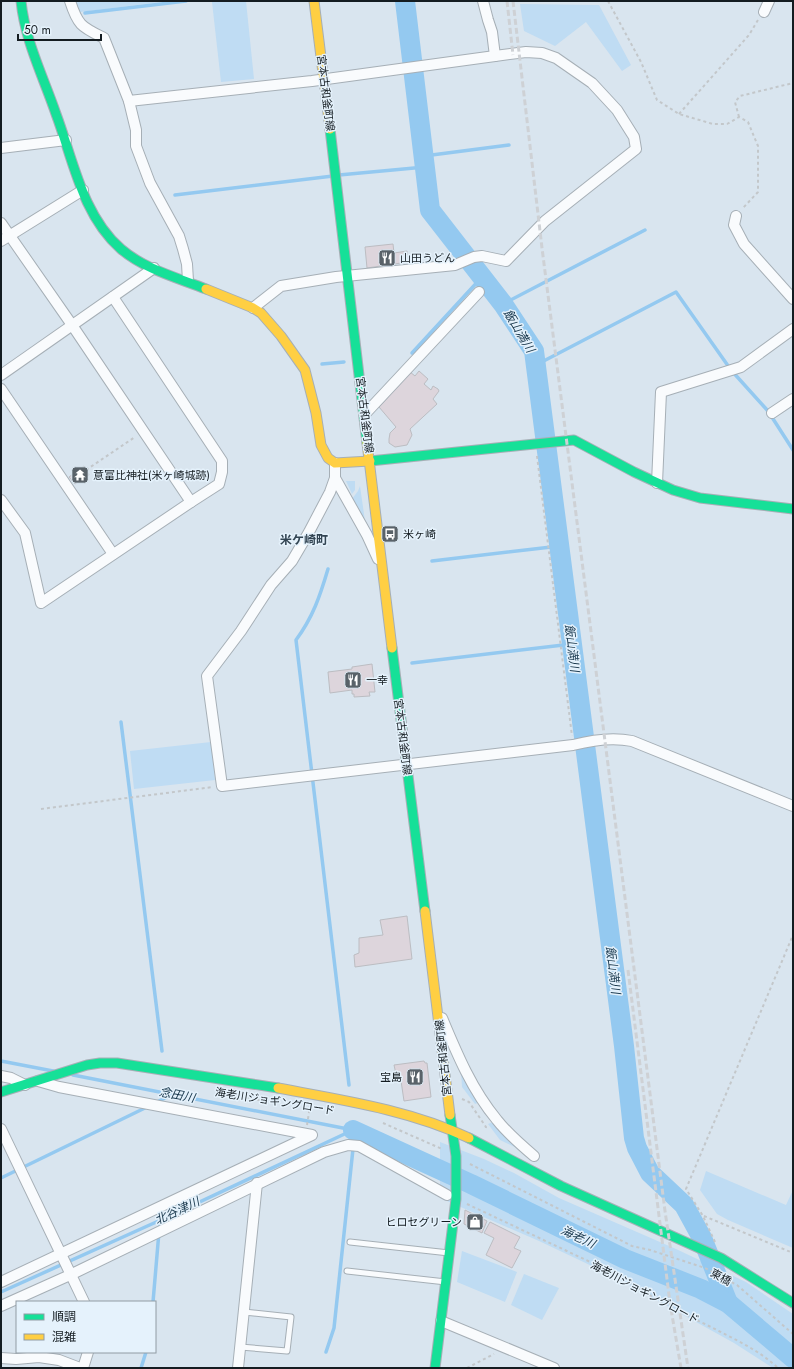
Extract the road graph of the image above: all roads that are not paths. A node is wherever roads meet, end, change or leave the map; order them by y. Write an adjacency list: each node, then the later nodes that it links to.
1 (21, 1): 10 (street)
2 (70, 1): 9 (street)
3 (314, 1): 8 (street, 宮本古和釜町線)
4 (483, 1): 7 (street)
5 (769, 1): 6 (street)
6 (764, 12)
7 (495, 56): 8 (street); 17 (street)
8 (325, 80): 9 (street); 17 (street, 宮本古和釜町線)
9 (129, 101): 18 (street)
10 (66, 140): 11 (street); 12 (street)
11 (1, 148)
12 (83, 190): 15 (street); 16 (street)
13 (736, 216): 21 (street)
14 (1, 223): 15 (street)
15 (5, 238): 23 (street)
16 (154, 268): 18 (street); 20 (street)
17 (348, 276): 22 (street); 29 (street, 宮本古和釜町線)
18 (188, 281): 22 (street)
19 (480, 292): 29 (street)
20 (113, 297): 23 (street); 35 (street)
21 (793, 299)
22 (253, 308): 31 (street)
23 (72, 325): 25 (street); 35 (street)
24 (793, 329): 33 (street)
25 (1, 375)
26 (1, 389): 37 (street)
27 (793, 399): 28 (street)
28 (772, 413)
29 (365, 414): 30 (street, 宮本古和釜町線)
30 (371, 461): 31 (street); 33 (street); 38 (street, 宮本古和釜町線)
31 (335, 463): 32 (street)
32 (334, 478): 38 (street); 39 (street)
33 (656, 483): 36 (street)
34 (1, 500): 37 (street)
35 (191, 502): 37 (street)
36 (793, 509)
37 (113, 554)
38 (384, 576): 39 (street, 宮本古和釜町線)
39 (406, 765): 40 (street); 41 (street, 宮本古和釜町線)
40 (793, 806)
41 (438, 1008): 47 (street, 宮本古和釜町線); 48 (street)
42 (1, 1076): 44 (street)
43 (42, 1079): 44 (street); 47 (street); 53 (street)
44 (25, 1085): 45 (street)
45 (1, 1092)
46 (1, 1129): 53 (street)
47 (452, 1130): 52 (street, 宮本古和釜町線); 59 (street, 東橋)
48 (534, 1156)
49 (257, 1184): 50 (street); 55 (street); 61 (street)
50 (447, 1195)
51 (350, 1242): 52 (lane)
52 (450, 1253): 57 (street, 宮本古和釜町線)
53 (62, 1257): 55 (street); 56 (street)
54 (348, 1271): 57 (lane)
55 (69, 1273): 58 (street); 60 (street)
56 (1, 1282)
57 (446, 1282): 62 (street, 宮本古和釜町線)
58 (83, 1301)
59 (793, 1303)
60 (1, 1306)
61 (244, 1312): 63 (street); 63 (lane)
62 (441, 1321): 66 (street); 69 (street, 宮本古和釜町線)
63 (240, 1347): 68 (street)
64 (88, 1353): 67 (street)
65 (1, 1358): 67 (street)
66 (539, 1365): 70 (street)
67 (82, 1368)
68 (238, 1368)
69 (435, 1368)
70 (554, 1368)

